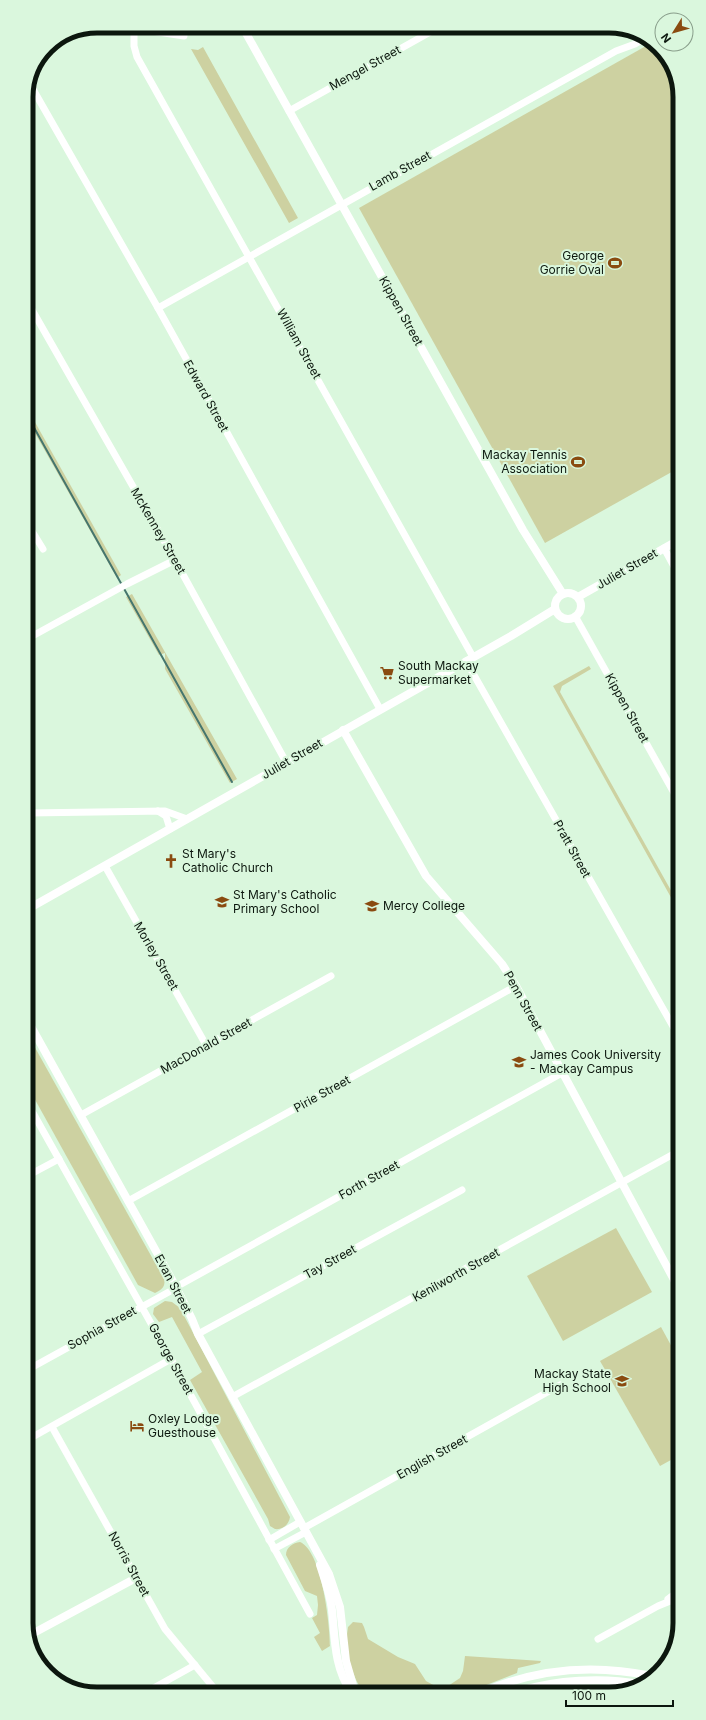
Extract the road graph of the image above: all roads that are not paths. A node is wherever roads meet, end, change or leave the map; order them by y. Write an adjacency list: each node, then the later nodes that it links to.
1 (134, 33): 10 (street, William Street)
2 (163, 33): 5 (street)
3 (246, 33): 8 (street, Kippen Street)
4 (428, 33): 8 (street, Mengel Street)
5 (184, 36)
6 (640, 41): 9 (street, Lamb Street)
7 (33, 90): 11 (street, Edward Street)
8 (289, 111): 9 (street, Kippen Street)
9 (341, 204): 10 (street, Lamb Street); 19 (street, Kippen Street)
10 (249, 256): 11 (street, Lamb Street); 24 (street, William Street)
11 (158, 308): 25 (street, Edward Street)
12 (33, 312): 17 (street, McKenney Street)
13 (33, 533): 16 (street)
14 (673, 543): 15 (street, Juliet Street)
15 (664, 548): 18 (street); 20 (street, Juliet Street)
16 (43, 549)
17 (175, 560): 23 (street); 27 (street, McKenney Street)
18 (673, 563)
19 (563, 594): 20 (street); 21 (street)
20 (578, 597): 22 (street)
21 (556, 609): 22 (street); 24 (street, Juliet Street)
22 (575, 616): 28 (street, Kippen Street)
23 (33, 636)
24 (470, 659): 25 (street, Juliet Street); 37 (street, Pratt Street)
25 (380, 709): 26 (street, Juliet Street)
26 (343, 730): 27 (street, Juliet Street); 36 (street, Penn Street)
27 (286, 762): 31 (street, Juliet Street)
28 (673, 791)
29 (156, 811): 30 (street); 31 (street); 32 (street)
30 (33, 813)
31 (187, 819): 32 (street, Juliet Street)
32 (170, 829): 33 (street, Juliet Street)
33 (105, 866): 34 (street, Juliet Street); 39 (street, Morley Street)
34 (33, 906)
35 (330, 976): 39 (street, MacDonald Street)
36 (516, 986): 40 (street, Penn Street); 48 (street, Pirie Street)
37 (673, 1026)
38 (33, 1030): 42 (street, Evan Street)
39 (206, 1045): 42 (street, MacDonald Street)
40 (562, 1073): 46 (street, Penn Street); 50 (street, Forth Street)
41 (33, 1113): 44 (street, George Street)
42 (81, 1115): 48 (street, Evan Street)
43 (673, 1154): 46 (street, Kenilworth Street)
44 (59, 1159): 45 (street); 51 (street, George Street)
45 (33, 1173)
46 (621, 1183): 49 (street, Penn Street); 56 (street, Kenilworth Street)
47 (462, 1190): 52 (street, Tay Street)
48 (128, 1201): 50 (street, Evan Street)
49 (673, 1278)
50 (176, 1287): 51 (street, Sophia Street); 52 (street, Evan Street)
51 (142, 1306): 53 (street, George Street); 54 (street, Sophia Street)
52 (198, 1334): 56 (street, Evan Street)
53 (171, 1359): 57 (street); 60 (street, George Street)
54 (33, 1367)
55 (560, 1385): 59 (street, English Street)
56 (232, 1397): 59 (street, Evan Street)
57 (52, 1427): 58 (street); 63 (street, Norris Street)
58 (33, 1437)
59 (303, 1527): 60 (street); 61 (street); 62 (street, Evan Street)
60 (269, 1540): 61 (street, George Street)
61 (274, 1549): 67 (street, George Street)
62 (315, 1549): 68 (street, Evan Street); 69 (street, Evan Street)
63 (136, 1578): 70 (street); 72 (street, Norris Street)
64 (673, 1595): 66 (street)
65 (673, 1600): 66 (street)
66 (658, 1606): 71 (street)
67 (310, 1614)
68 (341, 1614): 69 (street); 78 (street)
69 (332, 1615): 77 (street)
70 (34, 1633)
71 (598, 1639)
72 (195, 1665): 75 (street); 76 (street, Norris Street)
73 (646, 1675): 79 (street)
74 (632, 1683): 80 (street)
75 (155, 1687)
76 (213, 1687)
77 (348, 1687)
78 (354, 1687)
79 (496, 1687)
80 (536, 1687)

